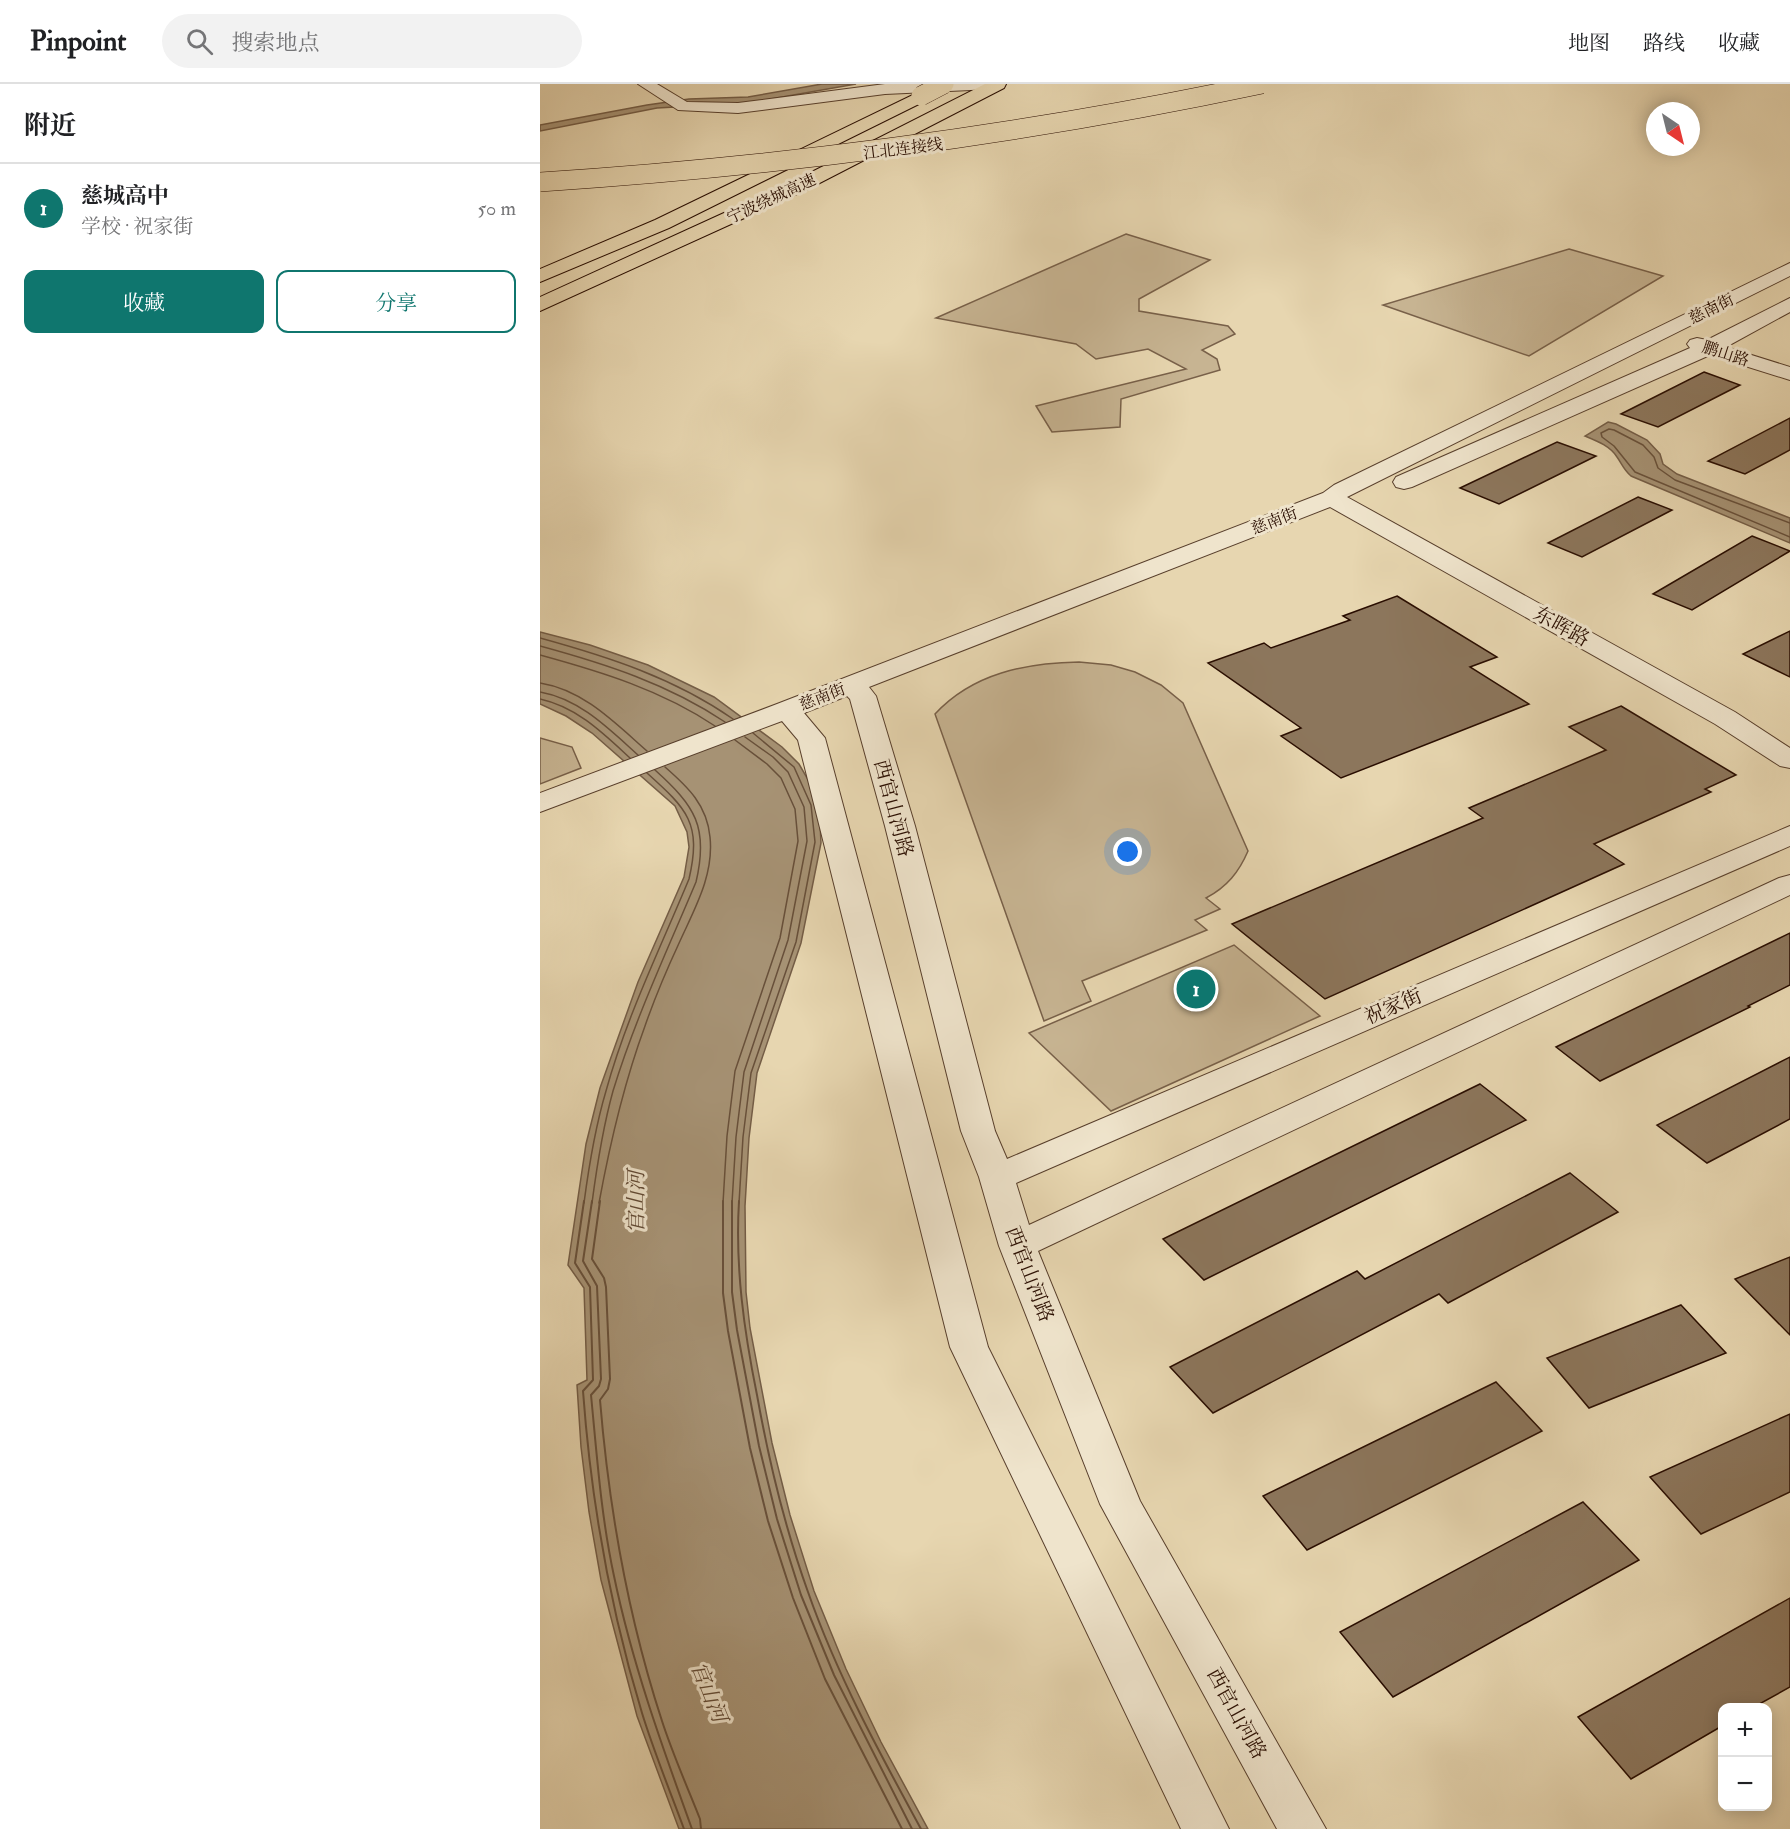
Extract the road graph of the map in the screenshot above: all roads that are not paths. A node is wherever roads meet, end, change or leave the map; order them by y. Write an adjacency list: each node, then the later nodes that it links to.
1 (646, 84): 3 (street)
2 (944, 84): 12 (highway, 宁波绕城高速, bridge)
3 (992, 84)
4 (998, 84): 8 (highway, 宁波绕城高速)
5 (1005, 84): 8 (highway)
6 (1202, 84): 9 (highway, 江北连接线)
7 (1262, 84): 10 (highway, 江北连接线, bridge)
8 (972, 97): 14 (highway, 宁波绕城高速)
9 (540, 171)
10 (540, 182)
11 (1790, 269): 15 (street, 慈南街)
12 (540, 276)
13 (1790, 304): 17 (street, 慈南街)
14 (540, 305)
15 (1690, 318): 16 (street, 慈南街); 17 (street, 鹏山路)
16 (1662, 332): 18 (street, 鹏山路); 20 (street, 慈南街)
17 (1747, 337): 18 (street, 慈南街)
18 (1708, 348): 19 (street, 鹏山路); 20 (street, 慈南街)
19 (1790, 374)
20 (1340, 502): 21 (street, 慈南街); 23 (street, 东晖路)
21 (857, 690): 22 (street, 慈南街); 29 (street, 西官山河路)
22 (792, 716): 24 (street, 慈南街); 31 (street)
23 (1790, 760)
24 (617, 782): 25 (street); 26 (street)
25 (540, 803)
26 (540, 821)
27 (1790, 835): 29 (street, 祝家街)
28 (1790, 884): 30 (street)
29 (997, 1177): 30 (street, 西官山河路)
30 (1017, 1246): 32 (street, 西官山河路)
31 (1205, 1829)
32 (1302, 1829)

